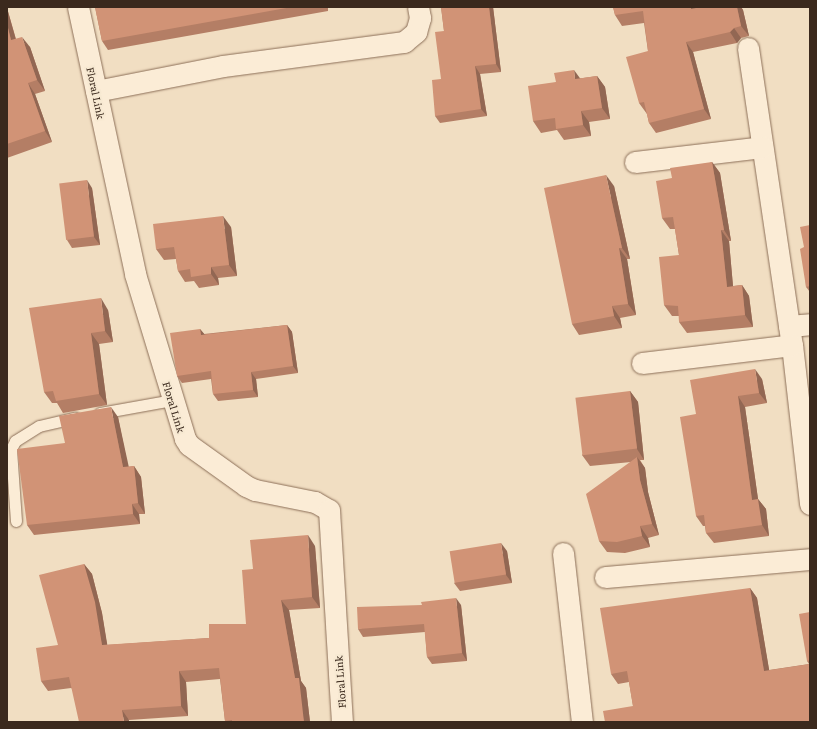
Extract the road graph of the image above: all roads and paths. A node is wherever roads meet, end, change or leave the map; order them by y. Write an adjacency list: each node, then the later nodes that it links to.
1 (78, 7): 4 (street, Floral Link)
2 (418, 7): 4 (street)
3 (748, 48): 5 (street)
4 (96, 92): 10 (street, Floral Link)
5 (762, 147): 6 (street); 8 (street)
6 (635, 162)
7 (810, 324): 8 (street)
8 (790, 336): 9 (street); 11 (street)
9 (642, 363)
10 (172, 400): 12 (lane); 16 (street, Floral Link)
11 (810, 504)
12 (16, 521)
13 (563, 553): 17 (street)
14 (810, 559): 15 (street)
15 (605, 577)
16 (342, 722)
17 (581, 722)

